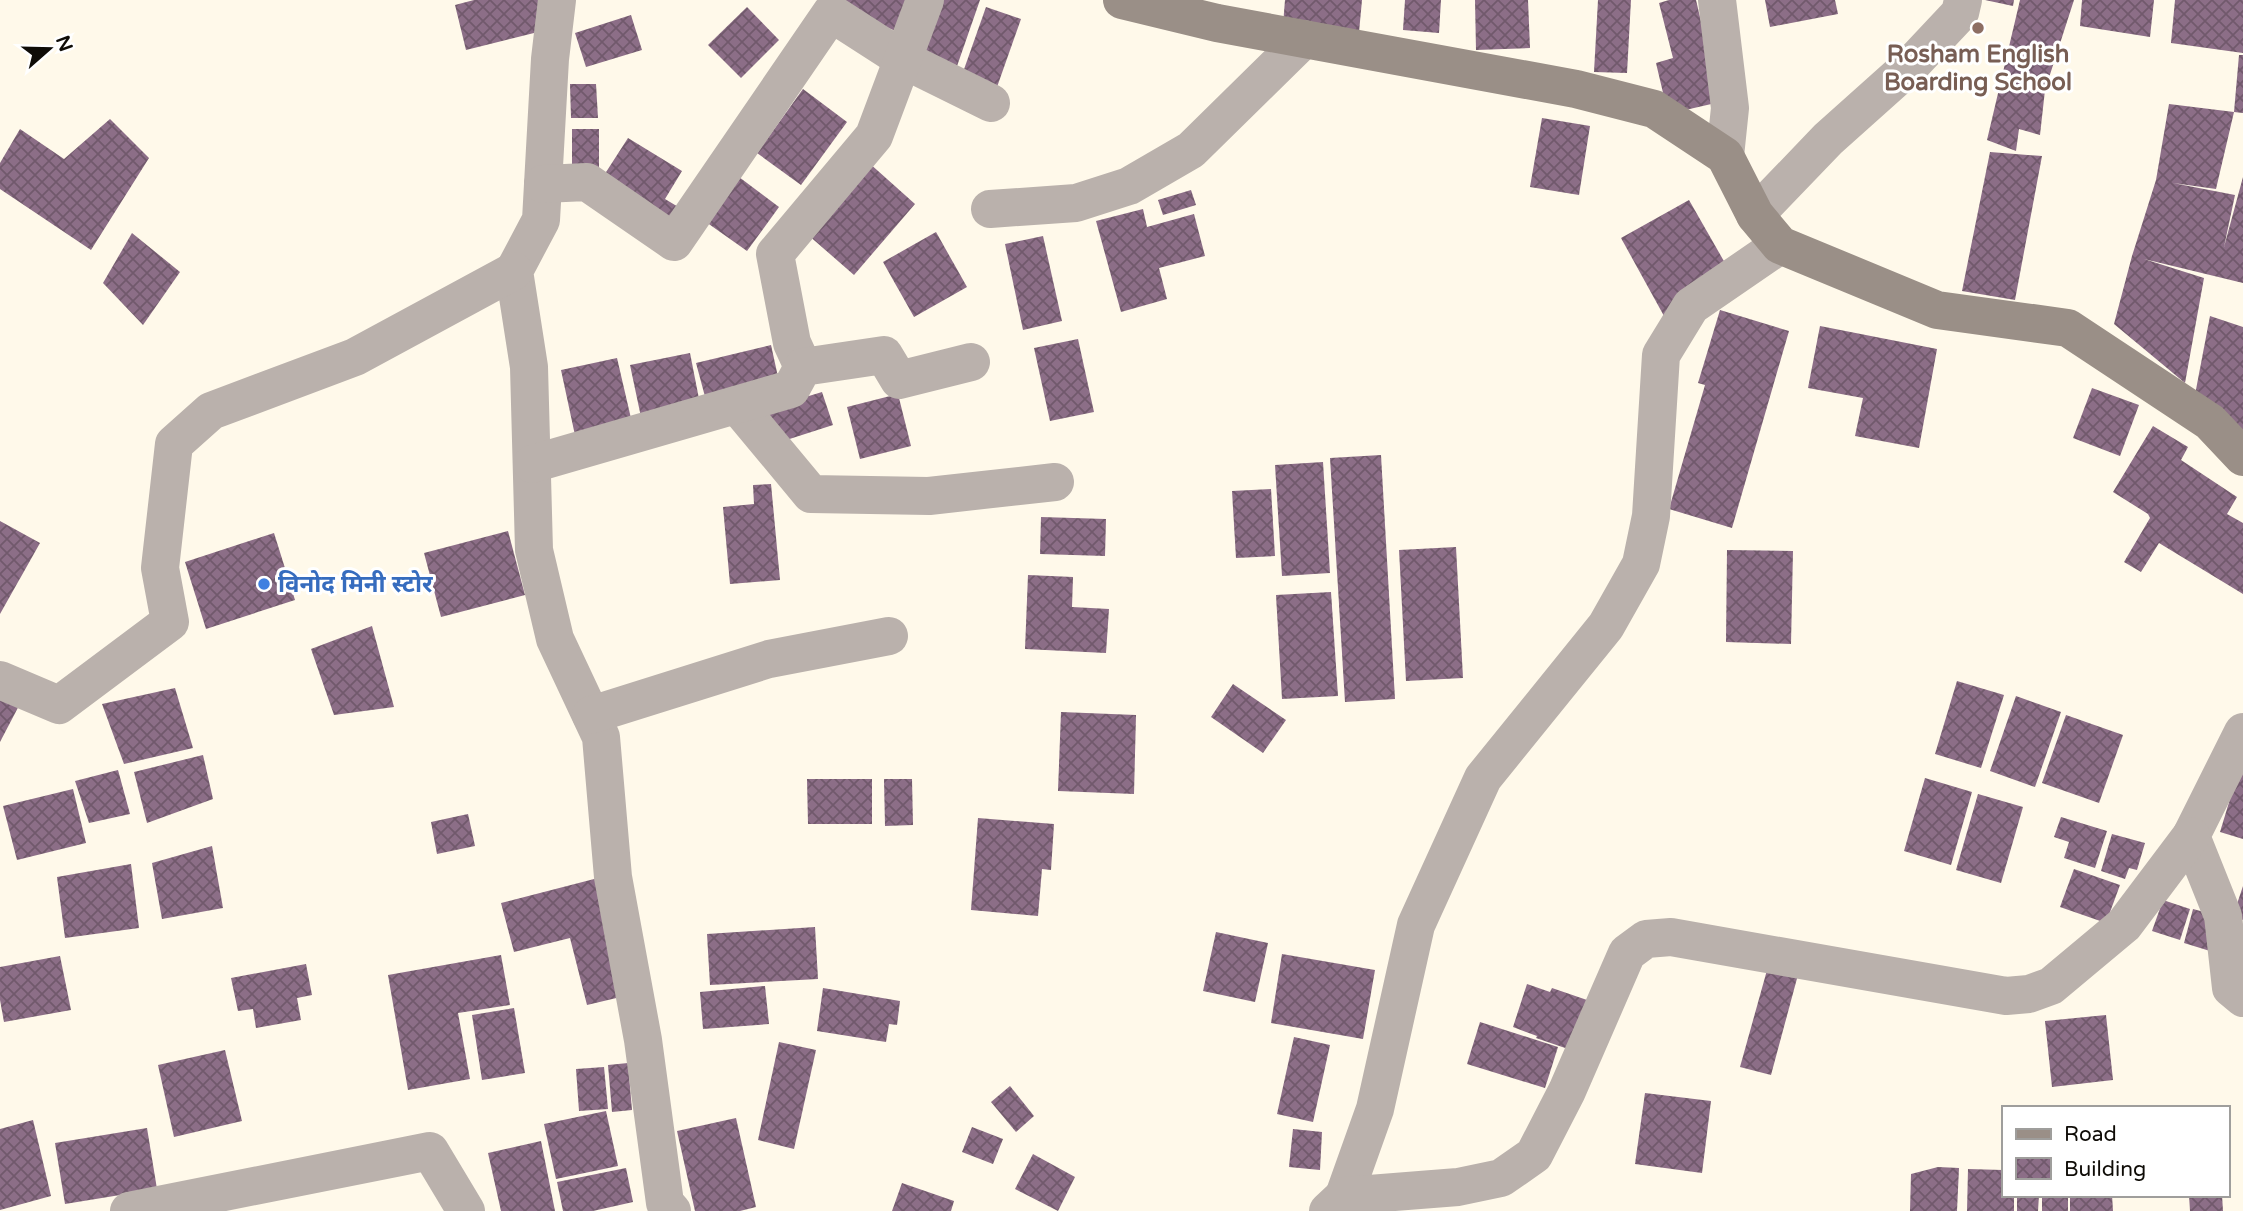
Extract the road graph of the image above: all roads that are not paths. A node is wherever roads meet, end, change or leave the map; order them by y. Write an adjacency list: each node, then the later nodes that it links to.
1 (557, 0): 11 (street)
2 (925, 0): 8 (street)
3 (1122, 0): 6 (main road)
4 (1717, 0): 10 (street)
5 (1963, 0): 13 (street)
6 (1218, 11): 7 (main road)
7 (1304, 39): 10 (main road); 12 (street)
8 (904, 60): 9 (street); 11 (street); 17 (street)
9 (991, 103)
10 (1726, 156): 13 (main road)
11 (543, 184): 15 (street)
12 (990, 209)
13 (1755, 215): 14 (main road)
14 (1780, 245): 19 (main road); 28 (street)
15 (514, 271): 20 (street); 23 (street)
16 (971, 362): 17 (street)
17 (803, 367): 18 (street)
18 (737, 405): 20 (street); 21 (street)
19 (2243, 457)
20 (532, 464): 24 (street)
21 (1055, 482)
22 (889, 636): 24 (street)
23 (0, 680)
24 (591, 715): 31 (street)
25 (2243, 732): 26 (street)
26 (2191, 836): 27 (street); 28 (street)
27 (2243, 999)
28 (1336, 1203)
29 (130, 1211): 30 (street)
30 (466, 1211)
31 (672, 1211)

